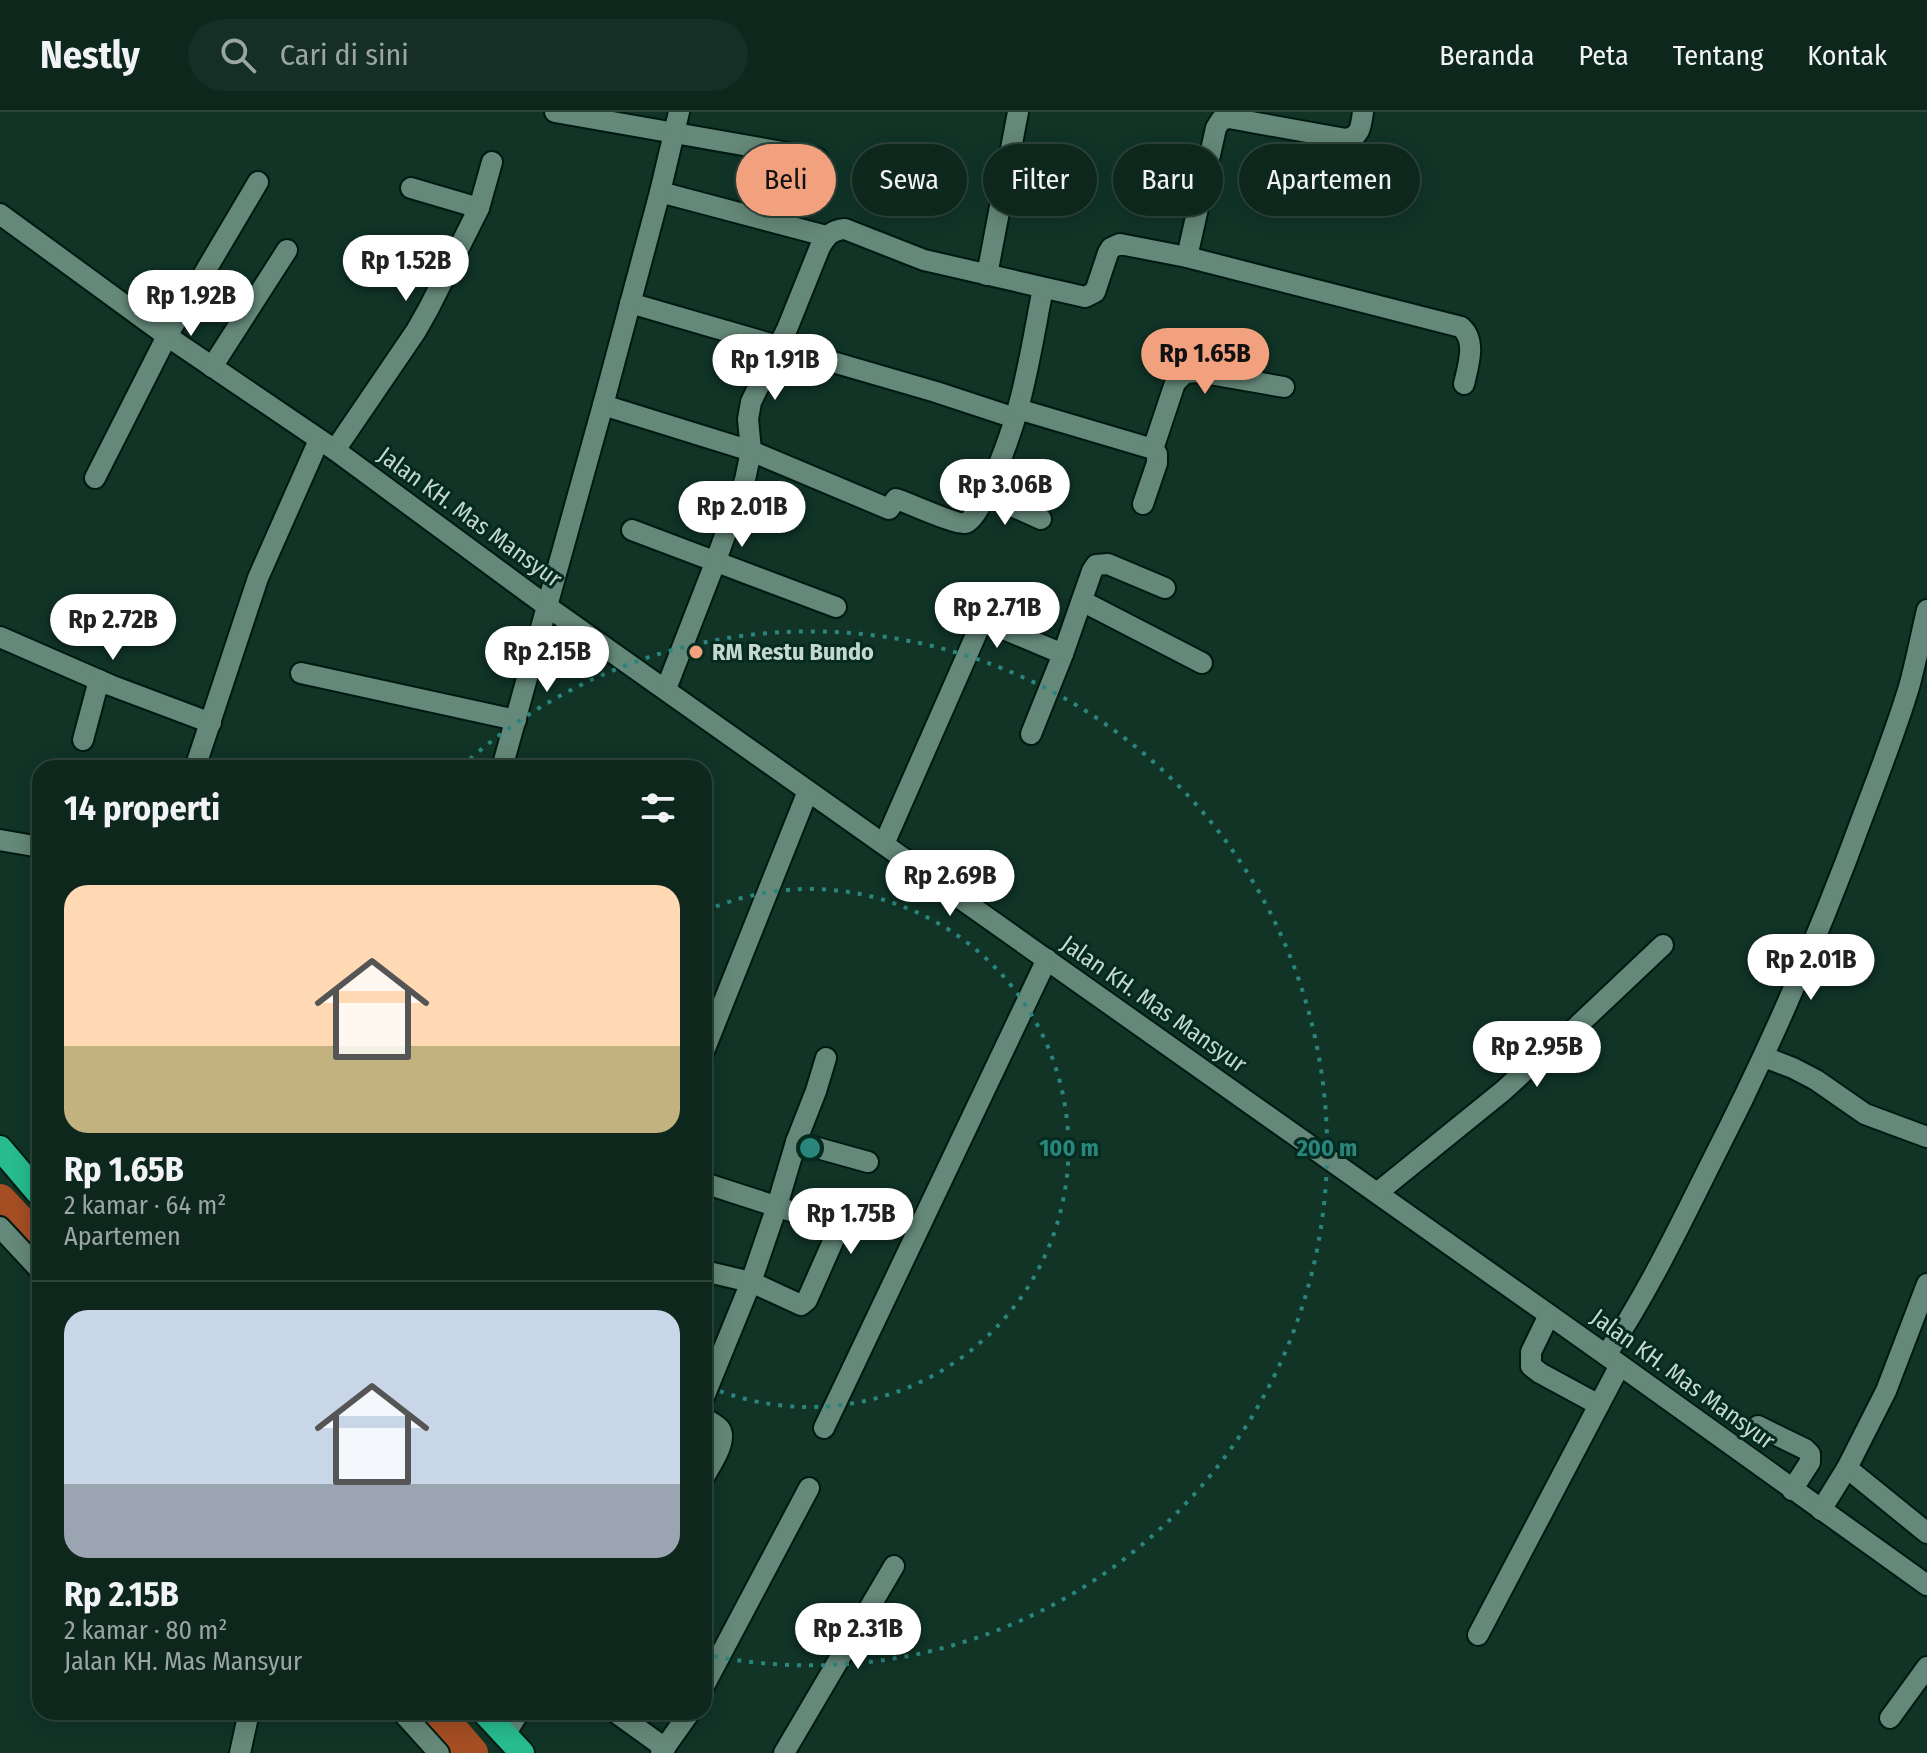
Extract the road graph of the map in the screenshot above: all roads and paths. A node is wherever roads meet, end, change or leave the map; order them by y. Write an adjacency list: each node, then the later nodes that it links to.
1 (555, 112): 5 (street)
2 (679, 112): 5 (street)
3 (1018, 112): 16 (street)
4 (1363, 112): 15 (street)
5 (673, 134): 6 (street); 10 (street)
6 (736, 144)
7 (492, 162): 11 (street)
8 (258, 182): 19 (street)
9 (411, 188): 11 (street)
10 (660, 192): 13 (street); 18 (street)
11 (479, 208): 26 (street)
12 (0, 214): 19 (street, Jalan KH. Mas Mansyur)
13 (826, 236): 16 (street); 20 (street)
14 (287, 250): 21 (street)
15 (1187, 257): 17 (street); 22 (street)
16 (987, 275): 17 (street)
17 (1043, 288): 25 (street)
18 (630, 303): 20 (street); 24 (street)
19 (167, 336): 21 (street, Jalan KH. Mas Mansyur); 29 (street)
20 (778, 347): 25 (street); 28 (street)
21 (212, 367): 26 (street, Jalan KH. Mas Mansyur)
22 (1464, 384)
23 (1284, 387): 27 (street)
24 (603, 405): 28 (street); 37 (street)
25 (1016, 414): 27 (street); 30 (street)
26 (327, 445): 37 (street, Jalan KH. Mas Mansyur); 48 (street)
27 (1153, 449): 31 (street)
28 (751, 451): 30 (street); 34 (street)
29 (95, 478)
30 (987, 495): 32 (street)
31 (1143, 504)
32 (1041, 519)
33 (632, 530): 34 (street)
34 (715, 563): 38 (street); 46 (street)
35 (1165, 588): 36 (street)
36 (1082, 601): 41 (street); 42 (street)
37 (548, 607): 46 (street, Jalan KH. Mas Mansyur); 47 (street)
38 (836, 607)
39 (1927, 610): 44 (street)
40 (0, 637): 45 (street)
41 (1063, 654): 49 (street); 55 (street)
42 (1202, 663)
43 (301, 673): 47 (street)
44 (1919, 676): 60 (street)
45 (99, 680): 48 (street); 50 (street)
46 (666, 689): 53 (street, Jalan KH. Mas Mansyur)
47 (516, 720): 52 (street)
48 (211, 723): 51 (street)
49 (1031, 734)
50 (83, 740)
51 (198, 760)
52 (504, 760)
53 (808, 791): 55 (street, Jalan KH. Mas Mansyur); 59 (street)
54 (0, 840): 56 (street)
55 (884, 844): 58 (street, Jalan KH. Mas Mansyur)
56 (32, 846)
57 (1663, 945): 68 (street)
58 (1047, 959): 68 (street, Jalan KH. Mas Mansyur); 81 (street)
59 (712, 1031)
60 (1764, 1057): 62 (street); 76 (street)
61 (826, 1058): 63 (street)
62 (1927, 1137)
63 (796, 1142): 65 (street); 69 (street)
64 (0, 1148): 66 (highway)
65 (868, 1162)
66 (32, 1186)
67 (712, 1186): 69 (street)
68 (1377, 1193): 75 (street, Jalan KH. Mas Mansyur)
69 (777, 1206): 73 (street); 73 (street)
70 (0, 1227): 71 (street)
71 (32, 1261)
72 (712, 1273): 73 (street)
73 (751, 1282): 77 (street)
74 (1927, 1284): 83 (street)
75 (1549, 1315): 76 (street, Jalan KH. Mas Mansyur); 78 (street)
76 (1613, 1360): 78 (street); 85 (street, Jalan KH. Mas Mansyur)
77 (712, 1377)
78 (1599, 1405): 90 (street)
79 (712, 1423): 82 (street)
80 (1758, 1426): 85 (street)
81 (824, 1428)
82 (712, 1462)
83 (1847, 1468): 86 (street); 87 (street)
84 (809, 1488): 92 (street)
85 (1792, 1490): 86 (street, Jalan KH. Mas Mansyur)
86 (1821, 1510): 89 (street, Jalan KH. Mas Mansyur)
87 (1927, 1533)
88 (894, 1566): 104 (street)
89 (1927, 1585)
90 (1478, 1635)
91 (1927, 1667): 93 (street)
92 (712, 1671)
93 (1890, 1718)
94 (247, 1720): 102 (street)
95 (409, 1720): 103 (street)
96 (492, 1720): 100 (highway)
97 (518, 1720): 100 (street)
98 (625, 1720): 101 (street)
99 (684, 1720): 101 (street)
100 (514, 1744)
101 (663, 1750)
102 (240, 1753)
103 (439, 1753)
104 (784, 1753)

